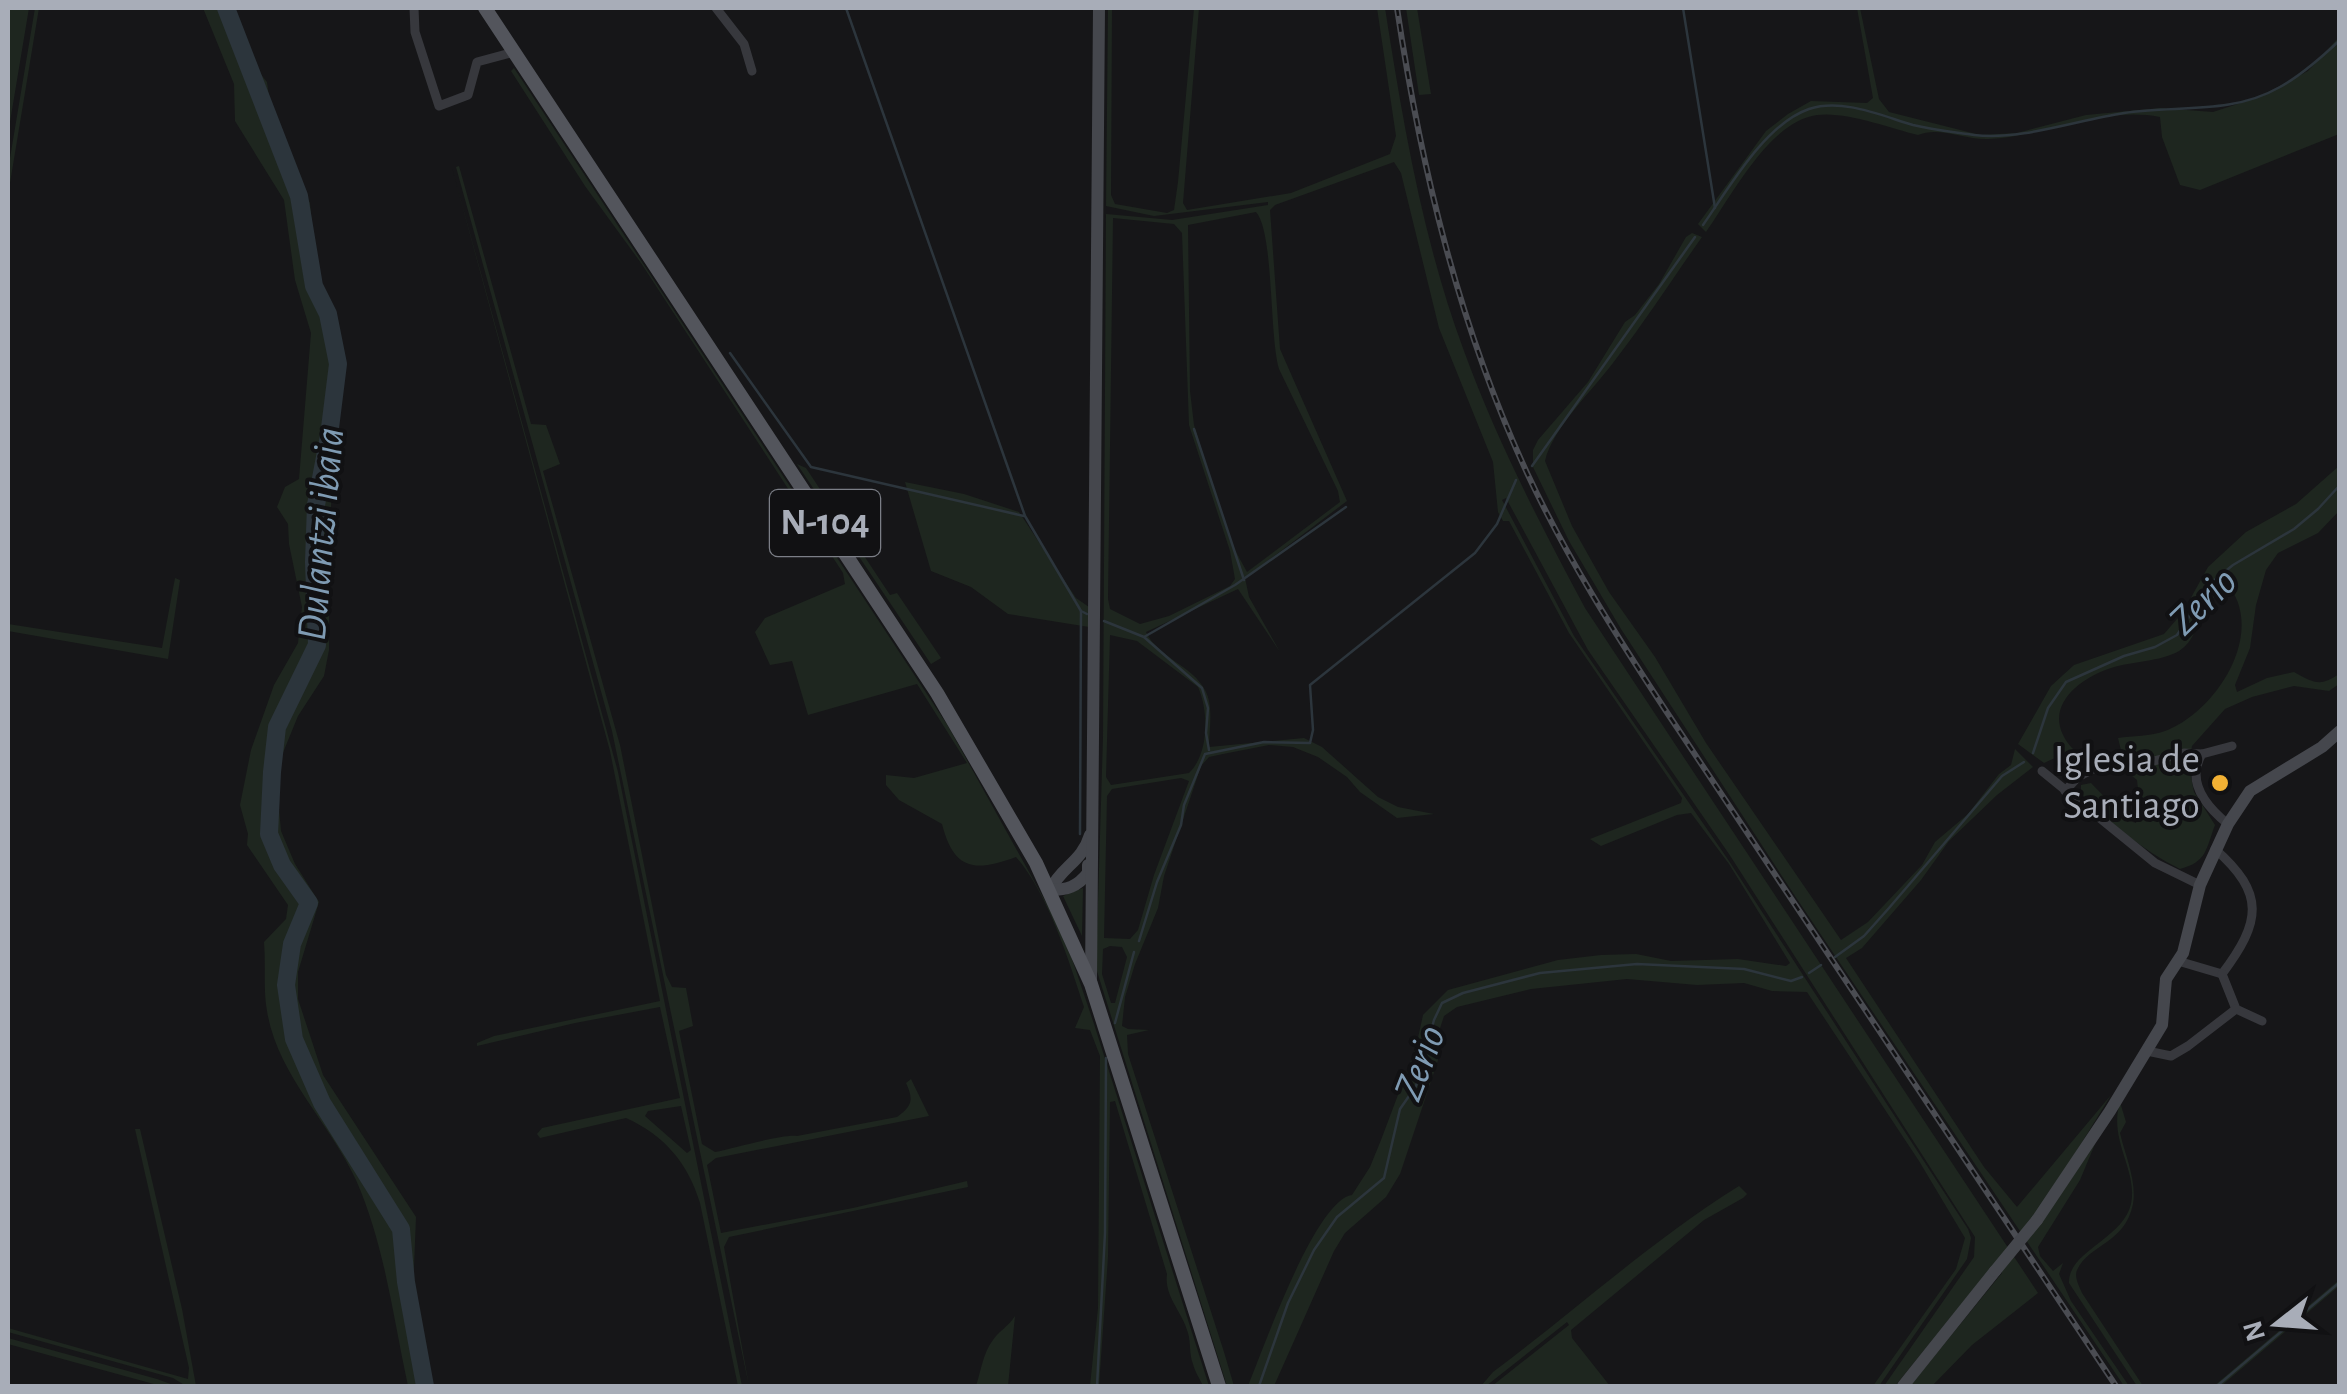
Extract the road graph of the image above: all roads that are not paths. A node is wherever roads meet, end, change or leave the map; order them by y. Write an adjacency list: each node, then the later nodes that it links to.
1 (414, 8): 5 (street)
2 (485, 8): 5 (main road, N-104)
3 (716, 8): 6 (street)
4 (1098, 8): 15 (street)
5 (514, 52): 14 (main road, N-104)
6 (752, 71)
7 (2340, 731): 12 (street)
8 (2232, 746): 9 (street)
9 (2202, 754): 11 (street); 12 (street)
10 (2042, 771): 11 (street)
11 (2066, 791): 16 (street)
12 (2228, 824): 13 (street)
13 (2214, 848): 16 (street); 19 (street)
14 (1036, 864): 15 (street); 17 (main road, N-104)
15 (1082, 865): 17 (street); 17 (street); 20 (street)
16 (2200, 885): 18 (street)
17 (1050, 890): 20 (main road, N-104)
18 (2178, 960): 19 (street); 23 (street)
19 (2222, 974): 21 (street)
20 (1091, 984): 24 (main road, N-104)
21 (2236, 1009): 22 (street); 23 (street)
22 (2262, 1022)
23 (2146, 1051): 25 (street, bridge)
24 (1218, 1386)
25 (1903, 1386)

